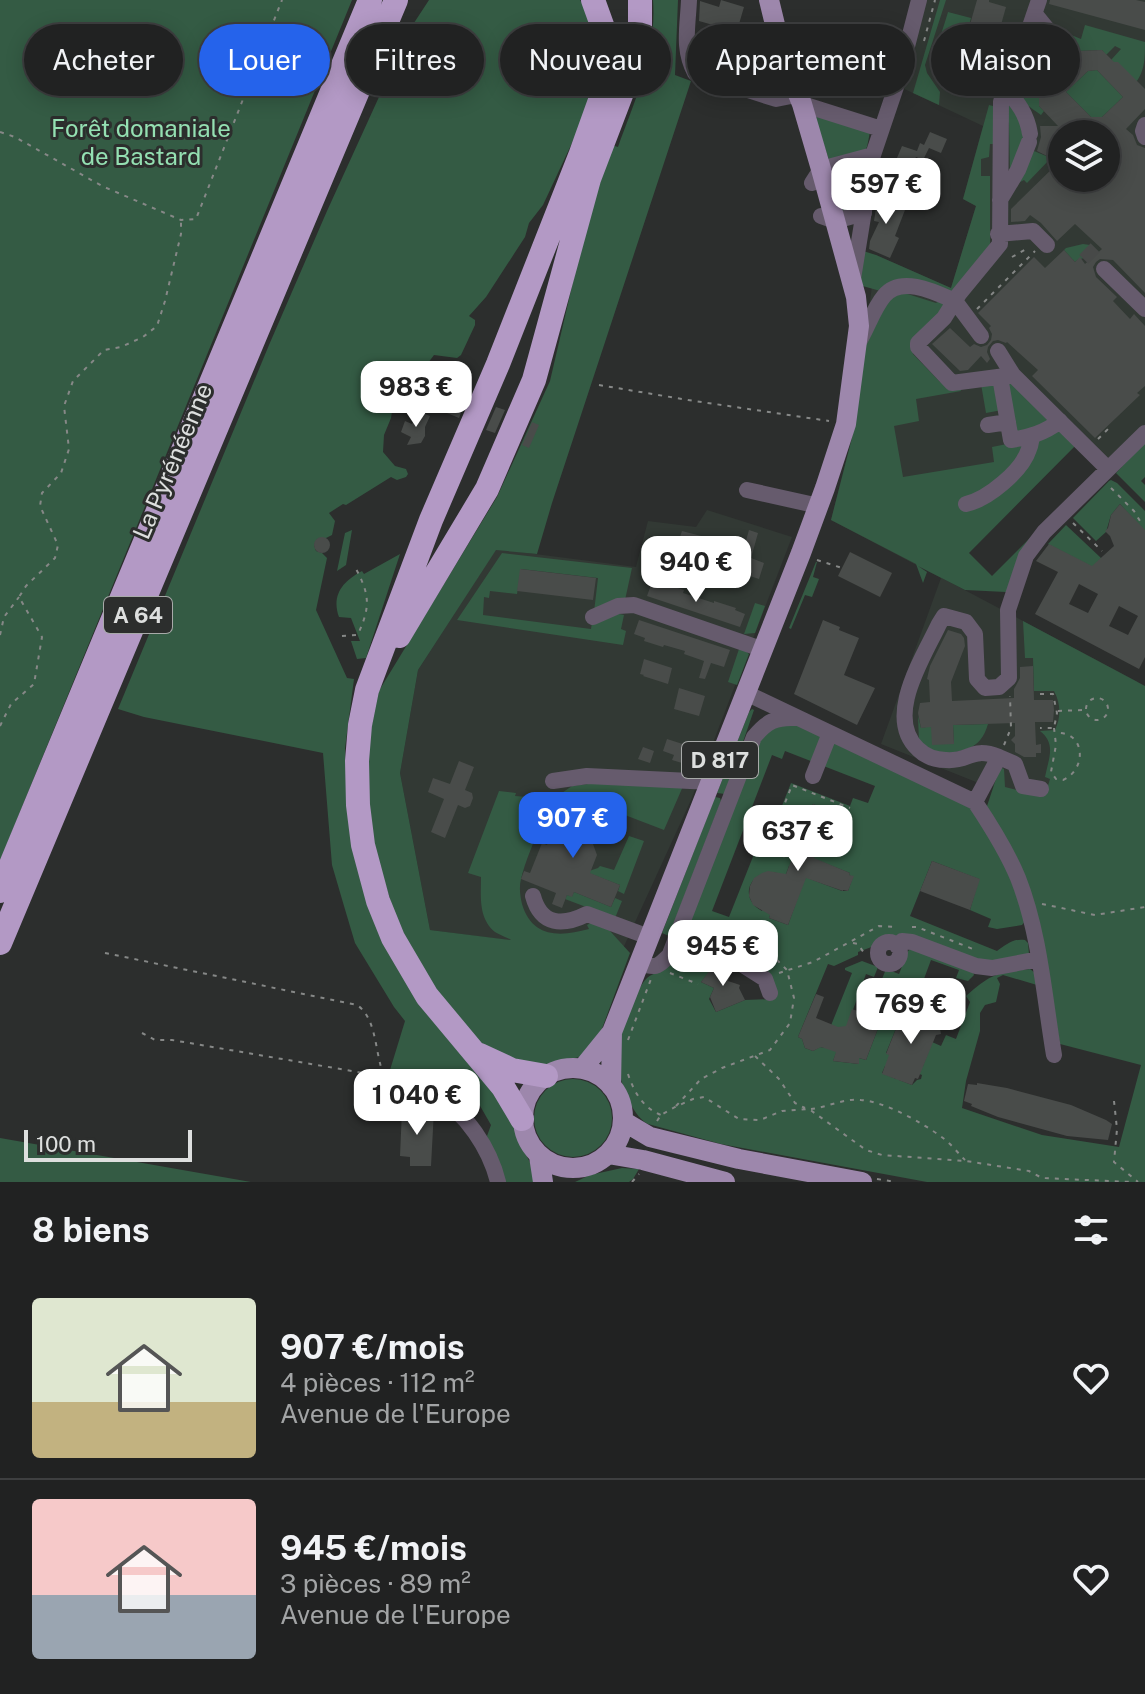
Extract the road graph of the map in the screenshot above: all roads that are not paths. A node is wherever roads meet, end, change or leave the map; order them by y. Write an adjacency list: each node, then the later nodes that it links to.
1 (370, 0): 55 (highway, La Pyrénéenne / A 64)
2 (396, 0): 20 (highway, La Pyrénéenne / A 64)
3 (414, 0): 20 (highway)
4 (593, 0): 16 (highway)
5 (624, 0): 16 (highway)
6 (640, 0): 16 (highway)
7 (689, 0): 12 (street)
8 (769, 0): 12 (main road, D 817)
9 (919, 0): 14 (street)
10 (1003, 96): 19 (street)
11 (1017, 96): 19 (street)
12 (796, 100): 14 (street); 18 (main road, D 817)
13 (1145, 125): 15 (street)
14 (881, 129): 17 (street)
15 (1145, 137)
16 (591, 151): 45 (highway); 45 (highway)
17 (873, 155): 18 (street); 21 (street)
18 (817, 176): 22 (main road, D 817)
19 (1000, 200): 23 (street)
20 (312, 201): 60 (highway, La Pyrénéenne / A 64)
21 (864, 213): 22 (street); 26 (street)
22 (828, 219): 26 (main road, D 817); 41 (main road, D 817)
23 (999, 239): 24 (street); 28 (street)
24 (1045, 243)
25 (1100, 264): 29 (street)
26 (853, 289): 27 (street); 31 (main road, D 817)
27 (885, 295): 28 (street); 31 (street)
28 (955, 301): 30 (street); 33 (street)
29 (1145, 309)
30 (981, 336)
31 (857, 345): 41 (main road, D 817)
32 (998, 351): 33 (street)
33 (1006, 376): 34 (street); 35 (street)
34 (1060, 421): 38 (street); 39 (street)
35 (1008, 422): 36 (street); 38 (street)
36 (988, 425)
37 (1145, 433): 39 (street)
38 (1032, 436): 42 (street)
39 (1107, 470): 49 (street)
40 (747, 490): 41 (street)
41 (822, 497): 44 (main road, D 817)
42 (966, 504)
43 (593, 617): 44 (street)
44 (764, 650): 46 (main road, D 817)
45 (367, 690): 66 (highway)
46 (746, 693): 47 (street); 52 (main road, D 817)
47 (797, 718): 48 (street); 57 (street)
48 (830, 733): 50 (street); 54 (street)
49 (999, 757): 53 (street); 54 (street)
50 (813, 776)
51 (553, 781): 52 (street)
52 (711, 782): 58 (main road, D 817)
53 (1041, 789)
54 (975, 802): 62 (street)
55 (0, 891)
56 (533, 896): 58 (street)
57 (679, 930): 59 (street); 63 (street)
58 (649, 937): 63 (main road, D 817)
59 (698, 940): 63 (street); 64 (street)
60 (0, 943)
61 (897, 946): 62 (street)
62 (1039, 959): 67 (street)
63 (656, 961): 65 (main road, D 817)
64 (770, 993)
65 (612, 1032): 68 (main road, D 817); 71 (main road, D 817)
66 (475, 1052): 69 (highway); 72 (highway)
67 (1054, 1055)
68 (582, 1069): 69 (main road); 71 (main road)
69 (546, 1076): 72 (main road)
70 (388, 1078): 77 (street)
71 (611, 1086): 73 (main road)
72 (522, 1119): 75 (main road)
73 (623, 1121): 74 (main road); 80 (main road)
74 (608, 1154): 76 (main road); 79 (main road)
75 (539, 1156): 76 (main road); 78 (main road)
76 (566, 1175)
77 (498, 1182)
78 (543, 1182)
79 (725, 1182)
80 (862, 1182)

